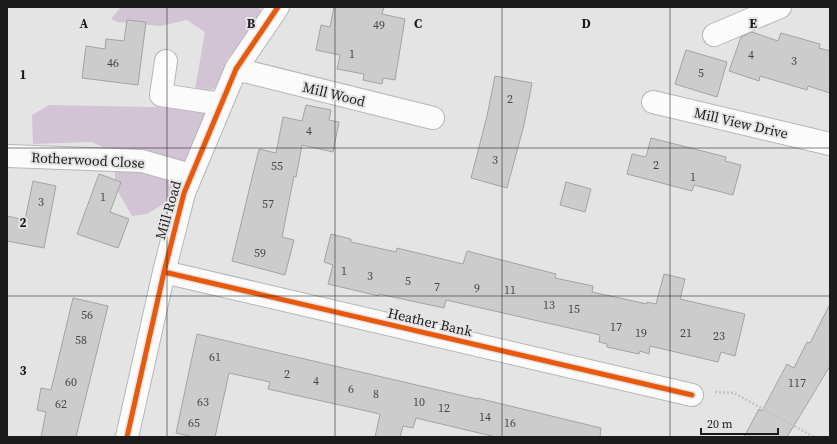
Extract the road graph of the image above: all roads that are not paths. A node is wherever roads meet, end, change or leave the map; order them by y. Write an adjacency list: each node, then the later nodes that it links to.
1 (278, 7): 5 (street, Mill Road)
2 (780, 7): 3 (street)
3 (714, 35)
4 (166, 61): 7 (street)
5 (236, 69): 7 (street, Mill Road); 8 (street, Mill Wood)
6 (653, 102): 9 (street, Mill View Drive)
7 (221, 104): 11 (street, Mill Road)
8 (433, 118)
9 (830, 144)
10 (8, 156): 11 (street, Rotherwood Close)
11 (191, 176): 12 (street, Mill Road)
12 (164, 272): 13 (street, Heather Bank); 14 (street, Mill Road)
13 (692, 395)
14 (127, 437)

